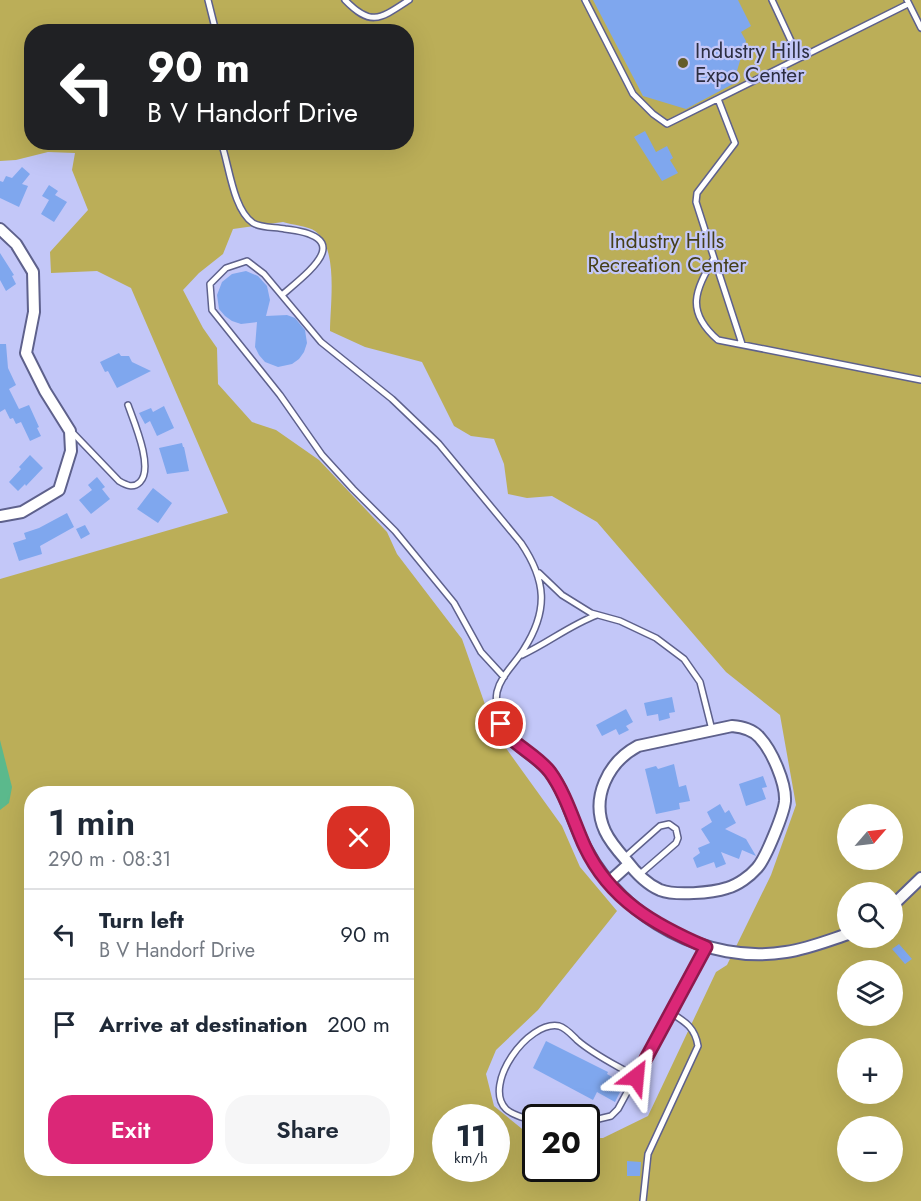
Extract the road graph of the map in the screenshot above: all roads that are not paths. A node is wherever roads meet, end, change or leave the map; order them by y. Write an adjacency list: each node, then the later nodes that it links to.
1 (208, 0): 7 (lane)
2 (345, 0): 3 (lane)
3 (409, 0)
4 (585, 0): 10 (lane)
5 (772, 0): 9 (lane)
6 (908, 2): 8 (lane); 9 (lane)
7 (214, 24)
8 (921, 28)
9 (802, 57): 10 (lane)
10 (718, 99): 13 (lane)
11 (223, 150): 14 (lane)
12 (0, 228): 18 (street)
13 (714, 258): 15 (lane); 15 (lane)
14 (282, 295): 20 (lane); 23 (lane)
15 (742, 345): 16 (lane)
16 (921, 380)
17 (129, 405): 18 (lane)
18 (70, 431): 19 (street)
19 (0, 516)
20 (538, 572): 21 (lane); 22 (lane)
21 (597, 615): 22 (lane); 25 (lane)
22 (519, 656): 23 (lane)
23 (504, 677): 24 (lane)
24 (501, 724): 29 (street)
25 (711, 730): 26 (street); 27 (street)
26 (626, 861): 27 (street); 27 (lane); 29 (street)
27 (639, 875)
28 (921, 878): 30 (street)
29 (609, 882): 32 (street)
30 (903, 895)
31 (837, 938): 32 (street)
32 (706, 947): 33 (lane)
33 (671, 1013): 34 (lane); 37 (lane)
34 (636, 1077): 35 (lane); 36 (lane)
35 (522, 1116)
36 (600, 1119)
37 (643, 1201)

